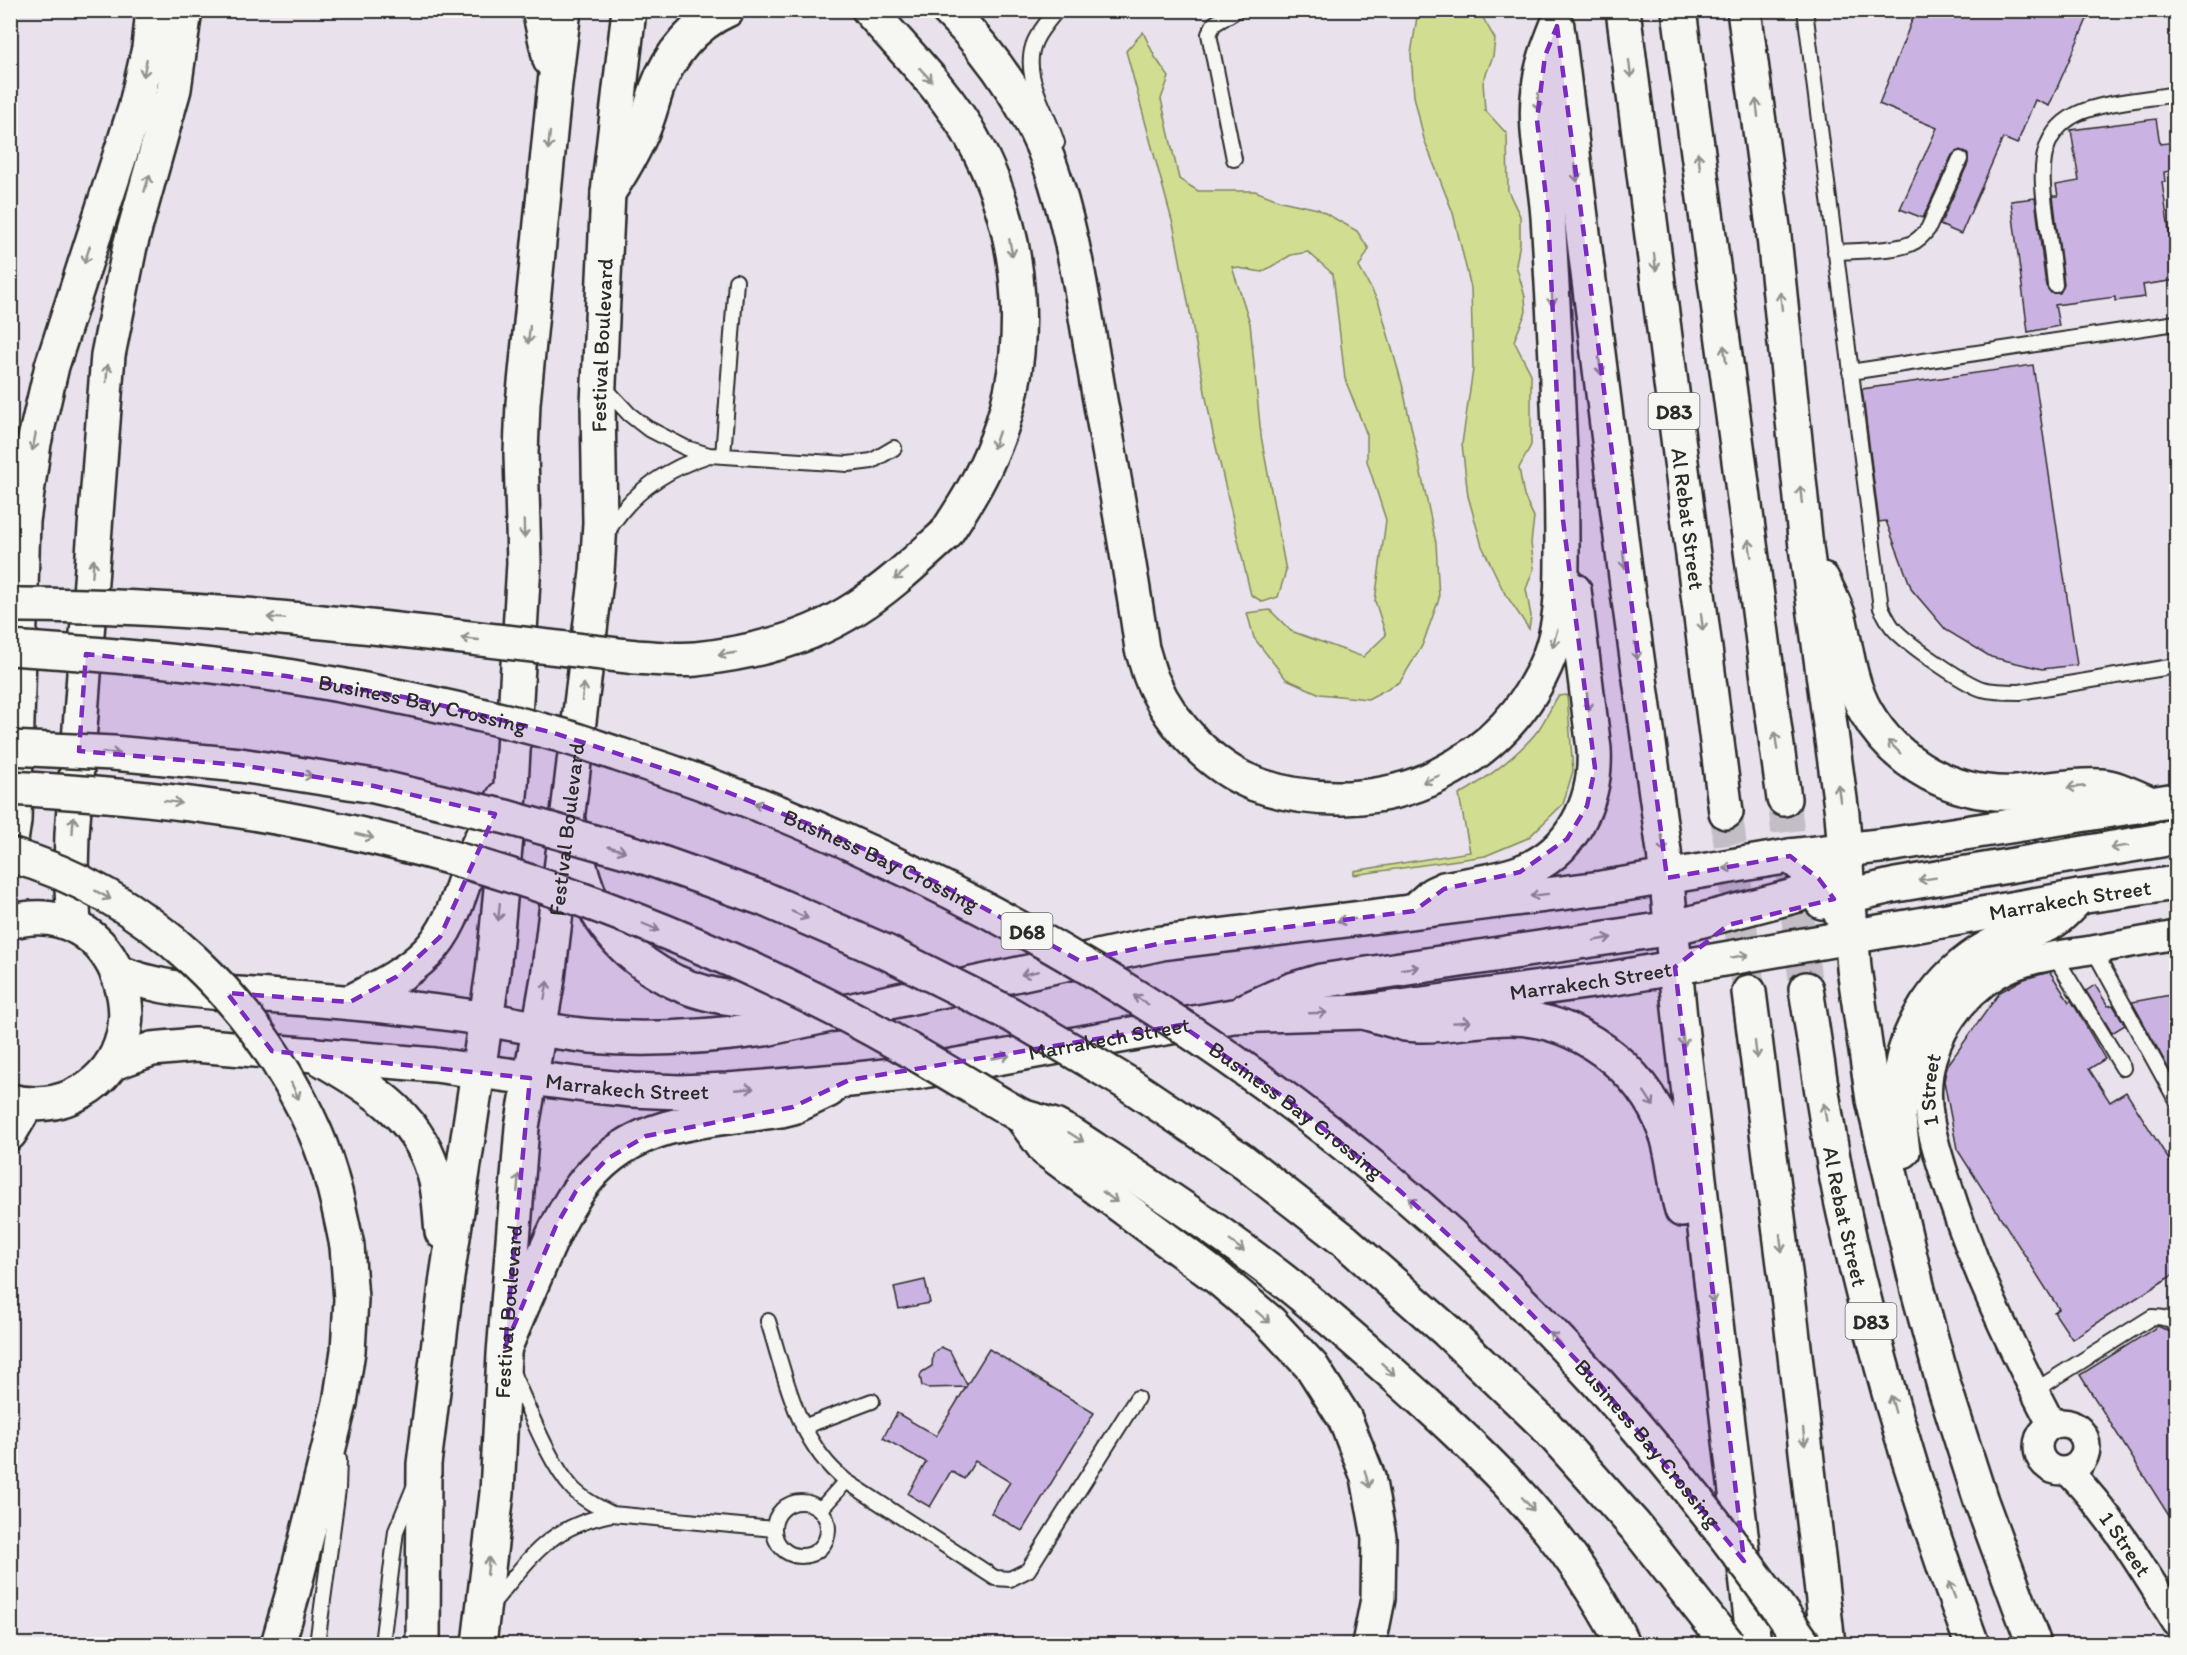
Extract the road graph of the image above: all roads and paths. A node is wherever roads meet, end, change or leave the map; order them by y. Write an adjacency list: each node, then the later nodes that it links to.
1 (153, 10): 45 (main road, one-way to 45)
2 (185, 10): 55 (main road, one-way to 2)
3 (539, 10): 17 (main road)
4 (564, 10): 17 (main road)
5 (629, 10): 22 (main road, Festival Boulevard)
6 (727, 10): 22 (main road)
7 (850, 10): 16 (main road)
8 (948, 10): 21 (main road)
9 (1057, 10): 21 (lane)
10 (1237, 10): 19 (lane)
11 (1623, 10): 42 (main road, Al Rebat Street / D83, one-way to 42)
12 (1679, 10): 40 (main road, D83, one-way to 12)
13 (1744, 10): 33 (main road, one-way to 13)
14 (1805, 10): 23 (lane)
15 (1557, 18): 31 (main road, one-way to 31); 49 (main road, one-way to 49)
16 (878, 21): 34 (main road, one-way to 34, bridge)
17 (555, 82): 38 (main road, one-way to 38)
18 (2176, 94): 25 (lane)
19 (1234, 159)
20 (1960, 159): 23 (lane)
21 (1056, 181): 31 (main road, one-way to 21)
22 (608, 193): 28 (main road, Festival Boulevard)
23 (1835, 252): 27 (lane)
24 (736, 281): 30 (lane)
25 (2055, 285)
26 (2176, 323): 27 (lane)
27 (1850, 372): 36 (lane)
28 (600, 380): 30 (lane); 32 (main road, Festival Boulevard)
29 (894, 447): 30 (lane)
30 (716, 455): 32 (lane)
31 (1563, 520): 53 (main road, one-way to 53)
32 (599, 546): 43 (main road, Festival Boulevard, one-way to 32)
33 (1806, 547): 41 (main road, one-way to 33); 46 (main road, one-way to 33)
34 (10, 605)
35 (10, 648): 110 (main road, Business Bay Crossing / D68, one-way to 35, bridge)
36 (2176, 666)
37 (10, 748): 108 (main road, one-way to 108, bridge)
38 (511, 785): 65 (main road); 69 (main road, one-way to 69)
39 (10, 788): 79 (main road, one-way to 79, bridge)
40 (1784, 799)
41 (2164, 802): 46 (main road, Marrakech Street)
42 (1726, 812)
43 (567, 818): 66 (main road); 70 (main road, Festival Boulevard, one-way to 43)
44 (2176, 835): 51 (main road, one-way to 51)
45 (10, 848)
46 (1845, 851): 48 (main road, Marrakech Street); 51 (main road)
47 (10, 855): 90 (main road, one-way to 90, bridge)
48 (1790, 856): 49 (main road, Marrakech Street, one-way to 49); 51 (main road)
49 (1666, 878): 53 (main road, Marrakech Street, one-way to 53); 56 (main road)
50 (2176, 883): 52 (main road, Marrakech Street)
51 (1834, 891): 56 (main road); 58 (main road); 61 (main road)
52 (2079, 897): 58 (main road, Marrakech Street); 83 (main road)
53 (1414, 911): 66 (main road, Marrakech Street, one-way to 66)
54 (10, 922): 55 (main road)
55 (74, 925): 62 (main road)
56 (1672, 927): 61 (main road); 68 (main road, one-way to 56)
57 (2176, 935): 59 (street, 1 Street)
58 (1851, 937): 61 (main road, Marrakech Street, one-way to 58); 83 (main road)
59 (2093, 949): 60 (street, 1 Street); 77 (lane)
60 (2054, 955): 73 (lane); 87 (street, 1 Street)
61 (1675, 967): 67 (main road, Marrakech Street); 81 (main road, one-way to 81)
62 (118, 972): 65 (main road, Marrakech Street); 72 (main road)
63 (1806, 989): 112 (main road, Al Rebat Street / D83, one-way to 63)
64 (1749, 992): 111 (main road, one-way to 111)
65 (350, 1002): 69 (main road, Marrakech Street)
66 (856, 1009): 70 (main road, Marrakech Street)
67 (1363, 1012): 68 (main road, Marrakech Street, one-way to 67); 81 (main road, one-way to 81)
68 (1233, 1016): 76 (main road, Marrakech Street, one-way to 68)
69 (486, 1019): 70 (main road, Marrakech Street); 74 (main road)
70 (539, 1028): 75 (main road, Festival Boulevard)
71 (315, 1055): 72 (main road, Marrakech Street); 74 (main road, Marrakech Street); 82 (main road)
72 (111, 1064): 78 (main road)
73 (2123, 1068)
74 (478, 1071): 75 (main road, Marrakech Street); 82 (main road)
75 (530, 1078): 76 (main road, Marrakech Street, one-way to 76); 86 (main road, Festival Boulevard, one-way to 75)
76 (849, 1080): 86 (main road)
77 (2176, 1100)
78 (19, 1102): 80 (main road)
79 (1021, 1116): 106 (main road, one-way to 106); 107 (main road, one-way to 107)
80 (10, 1133)
81 (1707, 1255): 109 (main road, one-way to 109)
82 (447, 1277): 93 (main road)
83 (1918, 1290): 99 (main road)
84 (768, 1321): 92 (lane)
85 (2176, 1326): 87 (lane)
86 (505, 1351): 97 (lane); 101 (main road, Festival Boulevard, one-way to 86)
87 (2034, 1391): 91 (street, 1 Street)
88 (1137, 1398): 95 (lane)
89 (872, 1401): 92 (lane)
90 (340, 1403): 102 (main road); 103 (lane)
91 (2052, 1425): 94 (street); 94 (street)
92 (802, 1427): 95 (lane)
93 (424, 1464): 104 (lane); 105 (main road)
94 (2068, 1471): 100 (street, 1 Street)
95 (846, 1481): 96 (lane)
96 (820, 1510): 98 (lane); 98 (lane)
97 (612, 1514): 98 (lane); 101 (lane)
98 (774, 1529)
99 (2019, 1599): 113 (main road); 114 (main road)
100 (2176, 1622)
101 (481, 1630)
102 (278, 1644)
103 (317, 1644)
104 (382, 1644)
105 (423, 1644)
106 (1369, 1644)
107 (1622, 1644)
108 (1728, 1644)
109 (1754, 1644)
110 (1804, 1644)
111 (1828, 1644)
112 (1972, 1644)
113 (2034, 1644)
114 (2044, 1644)

